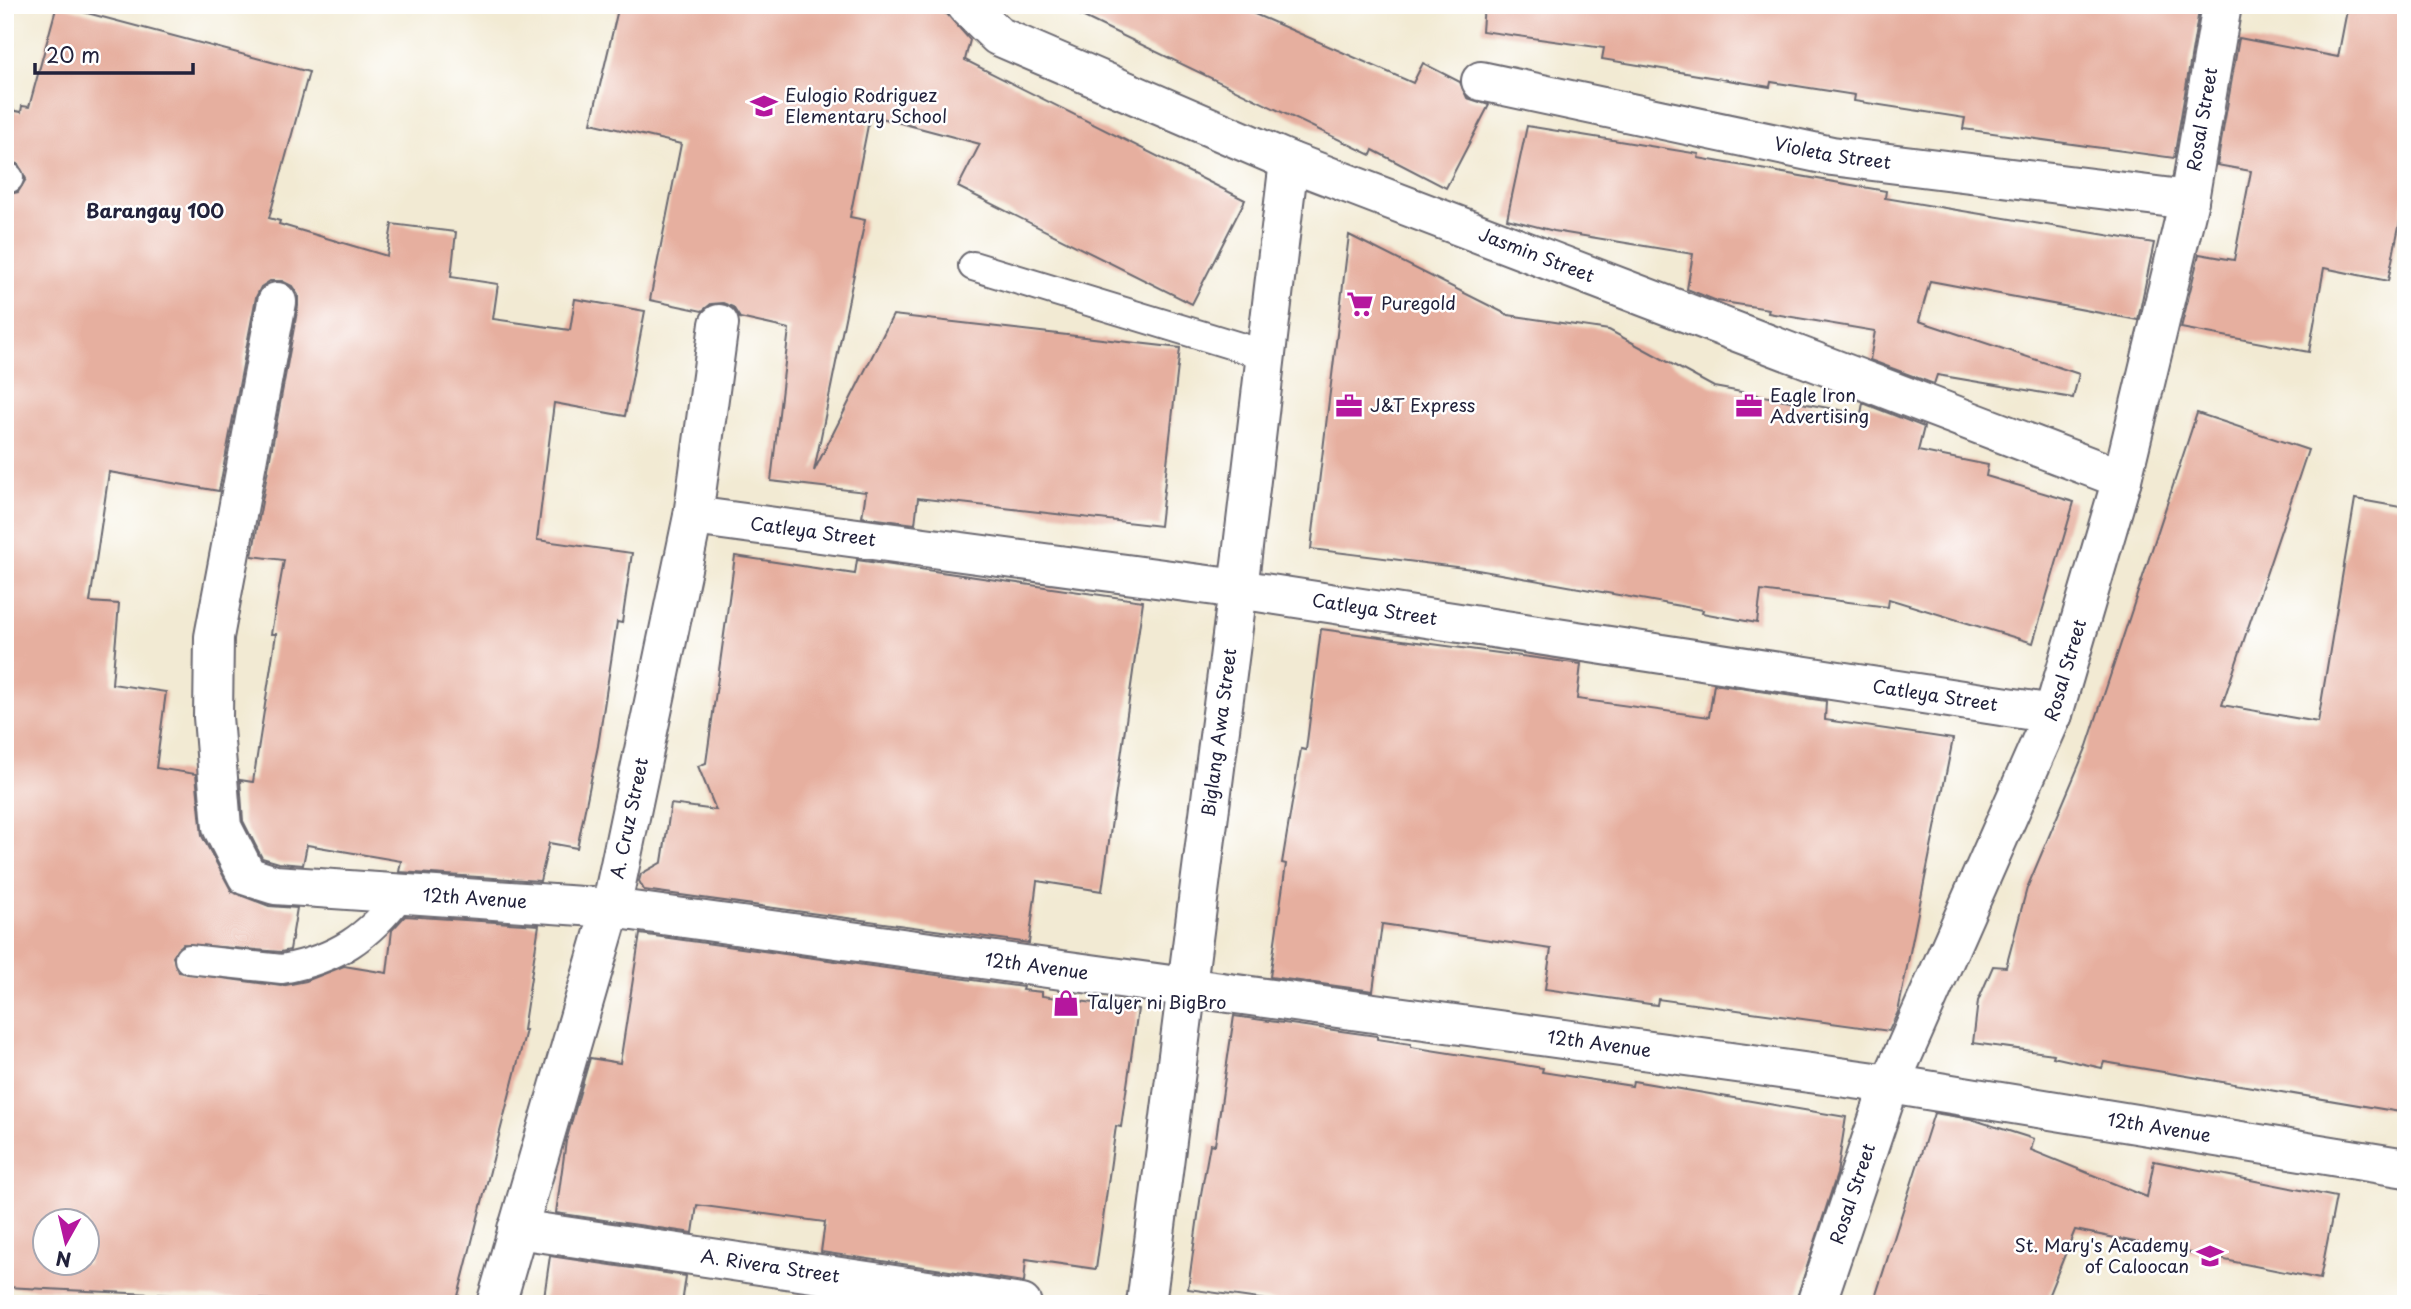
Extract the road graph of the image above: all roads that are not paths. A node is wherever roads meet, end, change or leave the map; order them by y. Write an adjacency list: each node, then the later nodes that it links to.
1 (966, 5): 4 (street, Jasmin Street)
2 (2222, 5): 5 (street, Rosal Street)
3 (1482, 80): 5 (street, Violeta Street)
4 (1289, 161): 9 (street, Biglang Awa Street); 10 (street, Jasmin Street)
5 (2189, 200): 10 (street, Rosal Street)
6 (973, 267): 9 (lane)
7 (277, 302): 14 (street, 12th Avenue)
8 (719, 324): 11 (street, A. Cruz Street)
9 (1266, 355): 12 (street, Biglang Awa Street)
10 (2122, 479): 13 (street, Rosal Street)
11 (693, 516): 12 (street, Catleya Street); 15 (street, A. Cruz Street)
12 (1238, 589): 13 (street, Catleya Street); 17 (street, Biglang Awa Street)
13 (2053, 714): 18 (street, Rosal Street)
14 (402, 893): 15 (street, 12th Avenue); 16 (lane)
15 (611, 908): 17 (street, 12th Avenue); 20 (street, A. Cruz Street)
16 (188, 959)
17 (1185, 987): 18 (street, 12th Avenue); 23 (street, Biglang Awa Street)
18 (1890, 1084): 19 (street, 12th Avenue); 24 (street, Rosal Street)
19 (2406, 1168)
20 (517, 1228): 21 (street, A. Cruz Street); 22 (street, A. Rivera Street)
21 (496, 1304)
22 (1022, 1304)
23 (1146, 1304)
24 (1816, 1304)

